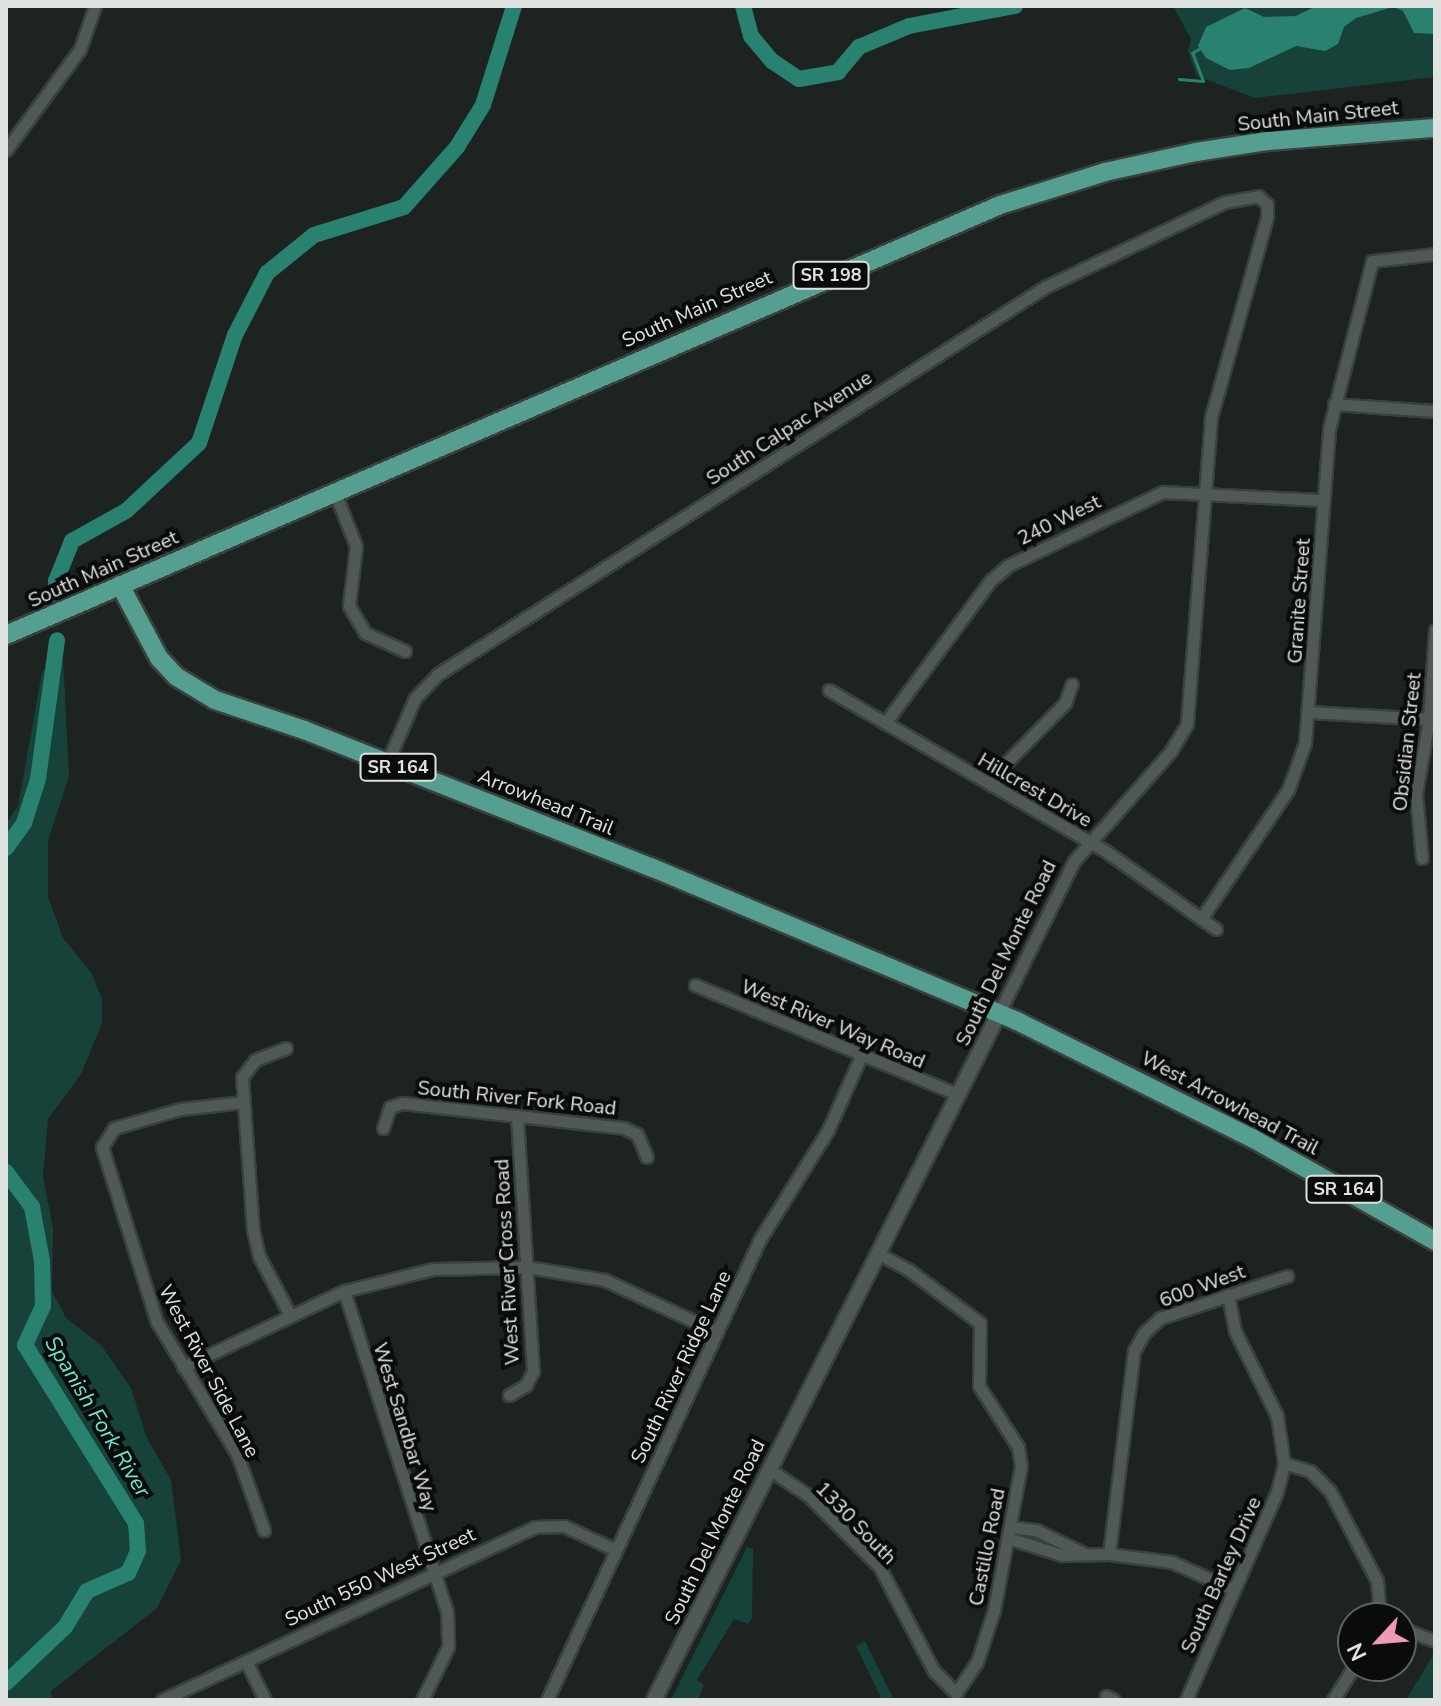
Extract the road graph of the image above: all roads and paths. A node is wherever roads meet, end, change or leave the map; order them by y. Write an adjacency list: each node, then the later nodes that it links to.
1 (95, 6): 3 (street)
2 (1435, 128): 8 (main road, South Main Street / SR 198)
3 (6, 150)
4 (1264, 200): 9 (street, South Del Monte Road); 20 (street, South Calpac Avenue)
5 (1435, 254): 6 (street, Granite Street)
6 (1334, 404): 7 (street); 10 (street, Granite Street)
7 (1435, 411)
8 (335, 493): 11 (main road, South Main Street / SR 198); 14 (street)
9 (1205, 493): 10 (street, 240 West); 19 (street, 240 West); 22 (street, South Del Monte Road)
10 (1323, 500): 17 (street, Granite Street)
11 (120, 585): 13 (main road, South Main Street / SR 198); 20 (main road, Arrowhead Trail / SR 164)
12 (1435, 630): 18 (street, Obsidian Street)
13 (6, 635)
14 (405, 651)
15 (1072, 684): 21 (street)
16 (829, 690): 19 (street, Hillcrest Drive)
17 (1309, 712): 18 (street); 24 (street, Granite Street)
18 (1429, 719): 23 (street, Obsidian Street)
19 (885, 723): 21 (street, Hillcrest Drive)
20 (387, 763): 27 (main road, Arrowhead Trail / SR 164)
21 (992, 786): 22 (street, Hillcrest Drive)
22 (1088, 842): 24 (street, Hillcrest Drive); 27 (street, South Del Monte Road)
23 (1422, 858)
24 (1201, 919): 25 (street, Hillcrest Drive)
25 (1216, 929)
26 (695, 985): 29 (street, West River Way Road)
27 (999, 1013): 30 (street, South Del Monte Road); 35 (main road, West Arrowhead Trail / SR 164)
28 (286, 1048): 31 (street)
29 (861, 1056): 30 (street, West River Way Road); 42 (street, South River Ridge Lane)
30 (957, 1094): 36 (street, South Del Monte Road)
31 (243, 1102): 41 (street); 43 (street, West River Side Lane)
32 (517, 1116): 33 (street, South River Fork Road); 34 (street, South River Fork Road); 37 (street, West River Cross Road)
33 (383, 1128)
34 (647, 1157)
35 (1435, 1241)
36 (877, 1253): 46 (street, South Del Monte Road); 48 (street, Castillo Road)
37 (527, 1267): 39 (street); 42 (street); 44 (street, West River Cross Road)
38 (1287, 1276): 40 (street, 600 West)
39 (344, 1291): 41 (street); 51 (street, West Sandbar Way)
40 (1228, 1295): 45 (street); 50 (street, 600 West)
41 (290, 1315): 43 (street)
42 (717, 1332): 49 (street, South River Ridge Lane)
43 (183, 1367): 47 (street, West River Side Lane)
44 (509, 1395)
45 (1284, 1463): 52 (street, South Barley Drive); 53 (street)
46 (769, 1469): 56 (street, 1330 South); 61 (street, South Del Monte Road)
47 (264, 1530)
48 (1009, 1532): 50 (street); 56 (street, Castillo Road)
49 (616, 1550): 51 (street, South 550 West Street); 60 (street, South River Ridge Lane)
50 (1109, 1554): 52 (street)
51 (433, 1572): 54 (street, South 550 West Street); 59 (street, West Sandbar Way)
52 (1234, 1590): 62 (street, South Barley Drive)
53 (1379, 1602)
54 (246, 1661): 57 (street, South 550 West Street); 58 (street)
55 (1344, 1682): 63 (street)
56 (956, 1693)
57 (162, 1700)
58 (265, 1700)
59 (422, 1700)
60 (547, 1700)
61 (654, 1700)
62 (1186, 1700)
63 (1333, 1700)

